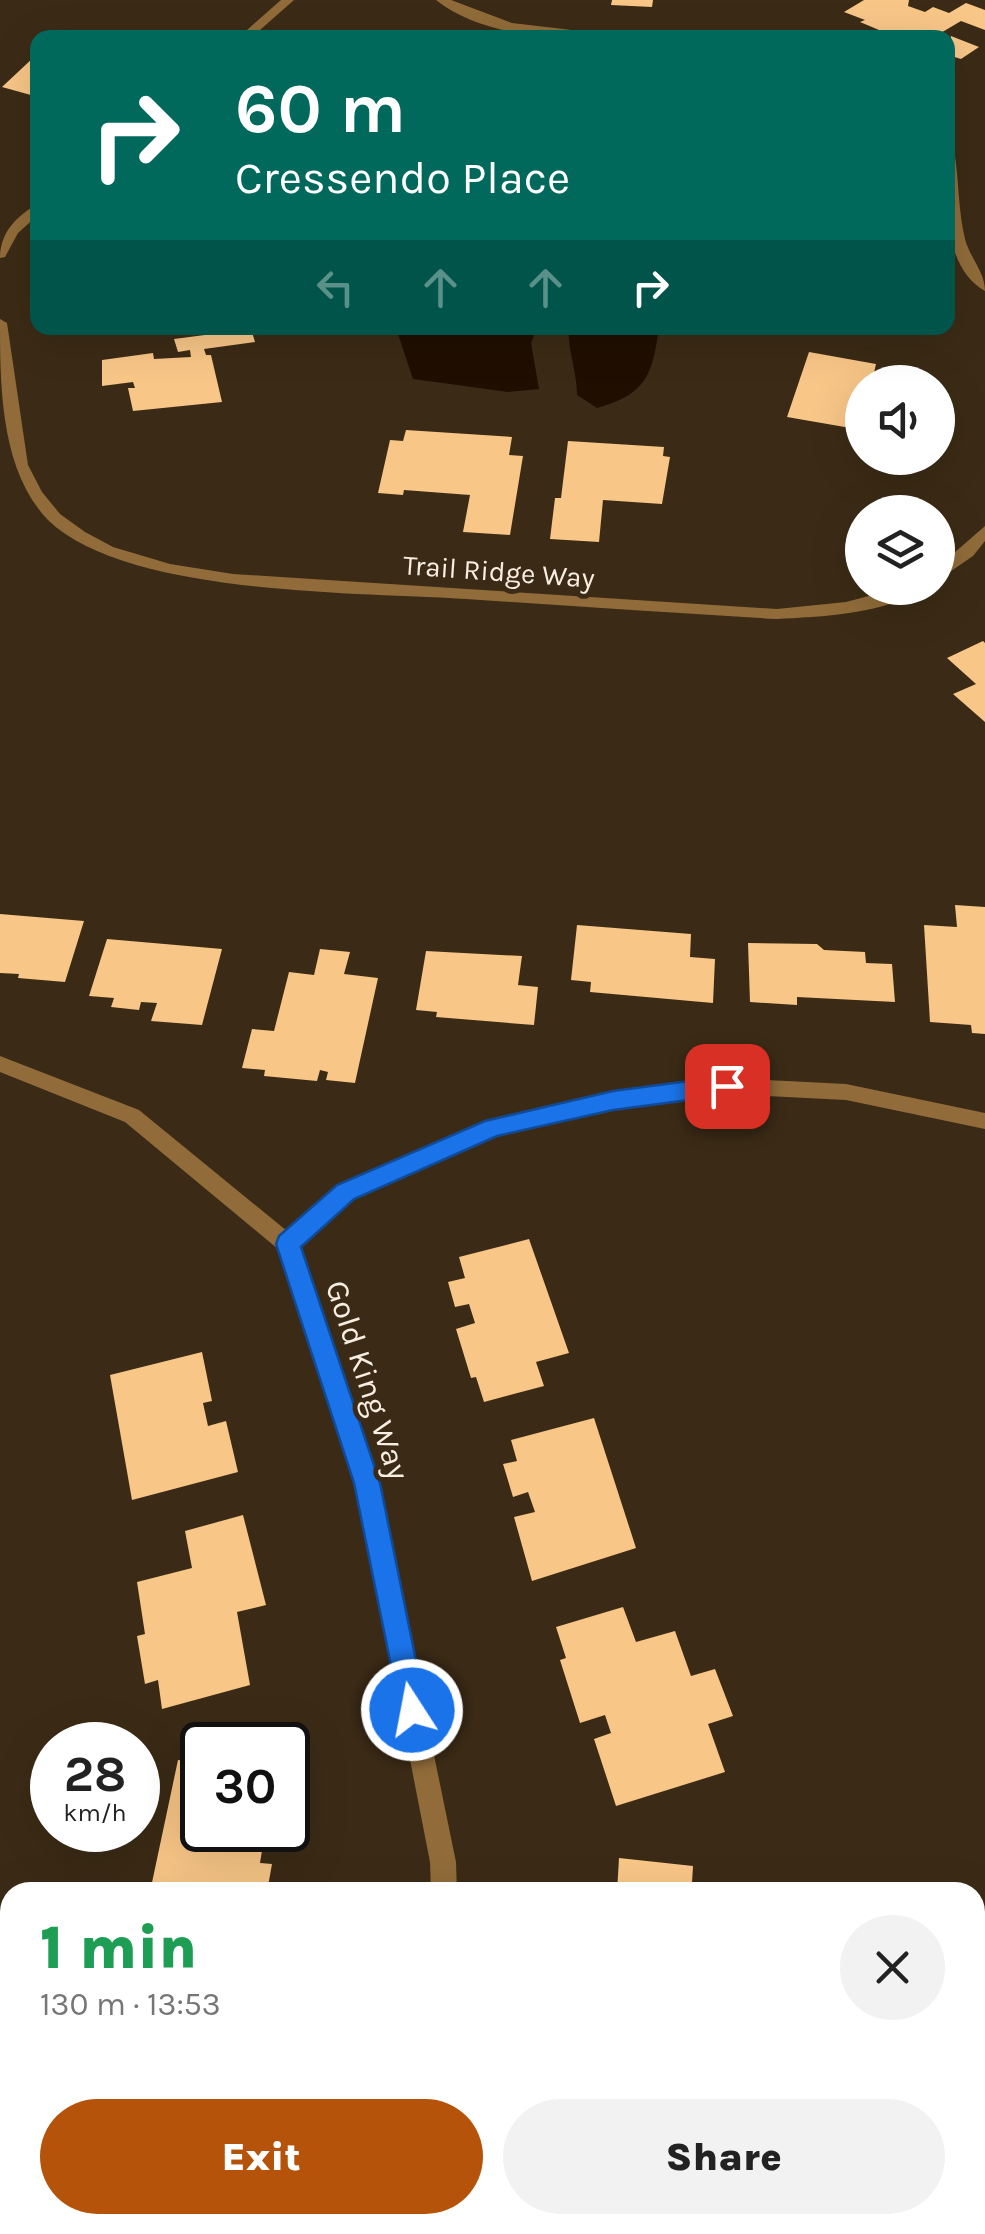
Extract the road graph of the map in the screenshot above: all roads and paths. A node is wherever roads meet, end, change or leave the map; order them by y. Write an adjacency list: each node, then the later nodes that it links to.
1 (288, 0): 3 (street)
2 (442, 0): 4 (street)
3 (252, 30)
4 (527, 30)
5 (30, 216): 7 (street)
6 (955, 224): 8 (street)
7 (0, 254)
8 (985, 286)
9 (0, 323): 12 (street, Trail Ridge Way)
10 (985, 531): 11 (street)
11 (955, 562)
12 (857, 605)
13 (0, 1064): 15 (street)
14 (985, 1122): 15 (street)
15 (288, 1244): 16 (street, Gold King Way)
16 (443, 1882)

